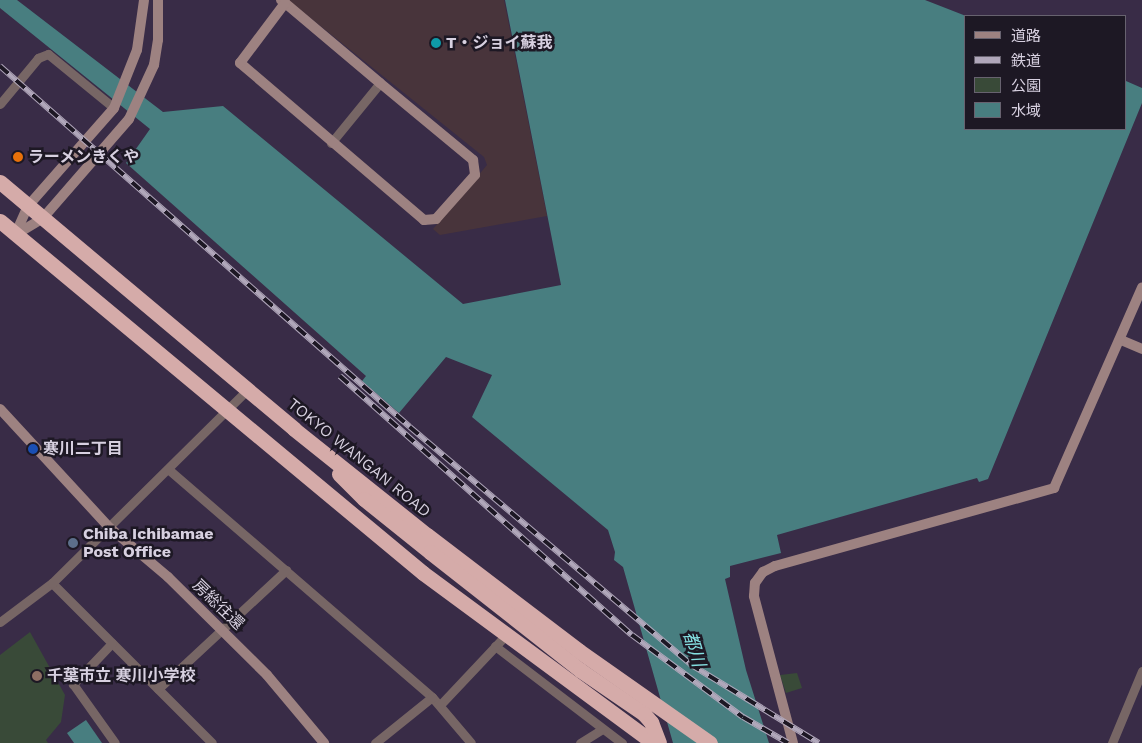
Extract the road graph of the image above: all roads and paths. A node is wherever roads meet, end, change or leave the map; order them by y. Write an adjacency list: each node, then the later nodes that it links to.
1 (144, 0): 6 (street)
2 (158, 0): 10 (street)
3 (283, 2): 4 (street); 7 (street)
4 (380, 83): 7 (street); 7 (street)
5 (0, 104): 6 (street)
6 (114, 108): 9 (street)
7 (331, 143)
8 (0, 182): 9 (highway, TOKYO WANGAN ROAD)
9 (28, 206): 10 (highway, TOKYO WANGAN ROAD); 12 (street)
10 (43, 218): 12 (street); 16 (highway, TOKYO WANGAN ROAD)
11 (0, 221): 12 (highway)
12 (16, 235): 18 (highway)
13 (1142, 288): 14 (street)
14 (1121, 340): 15 (street); 43 (street)
15 (1142, 349)
16 (248, 389): 18 (street); 19 (highway, TOKYO WANGAN ROAD)
17 (0, 409): 21 (street, 房総往還)
18 (228, 410): 20 (street); 26 (highway)
19 (294, 428): 41 (highway); 42 (highway, TOKYO WANGAN ROAD)
20 (168, 469): 21 (street); 22 (street)
21 (110, 528): 23 (street); 25 (street, 房総往還)
22 (286, 570): 25 (street); 30 (street)
23 (52, 583): 24 (street); 27 (street)
24 (0, 622)
25 (222, 630): 29 (street); 35 (street, 房総往還)
26 (500, 641): 31 (street); 32 (street); 40 (highway)
27 (112, 643): 29 (street); 33 (street)
28 (1142, 671): 44 (street)
29 (158, 689): 34 (street)
30 (432, 697): 31 (street); 36 (street)
31 (440, 705): 37 (street)
32 (602, 729): 38 (street); 39 (street)
33 (115, 743)
34 (212, 743)
35 (324, 743)
36 (375, 743)
37 (471, 743)
38 (580, 743)
39 (622, 743)
40 (654, 743)
41 (658, 743)
42 (710, 743)
43 (792, 743)
44 (1112, 743)

